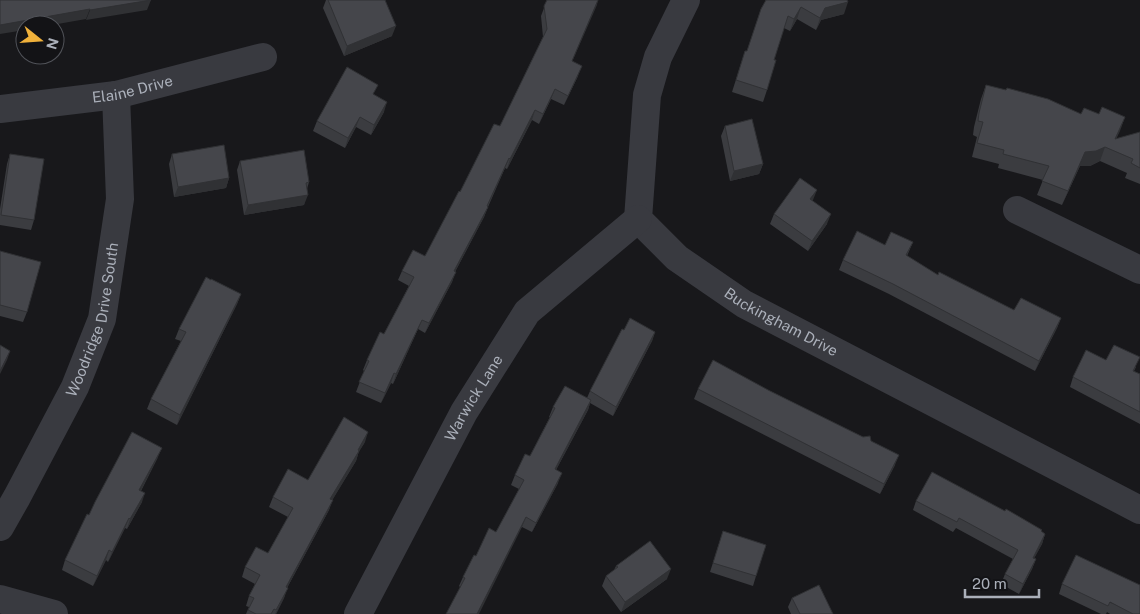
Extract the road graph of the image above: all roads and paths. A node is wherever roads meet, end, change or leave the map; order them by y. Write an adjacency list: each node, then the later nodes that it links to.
1 (686, 0): 6 (street)
2 (263, 57): 3 (street, Elaine Drive)
3 (116, 95): 4 (street, Elaine Drive); 9 (street, Woodridge Drive South)
4 (0, 109)
5 (1017, 210): 7 (street)
6 (638, 219): 8 (street, Buckingham Drive); 12 (street, Warwick Lane)
7 (1140, 270)
8 (1140, 510)
9 (0, 527)
10 (0, 599): 11 (street)
11 (54, 614)
12 (358, 614)

